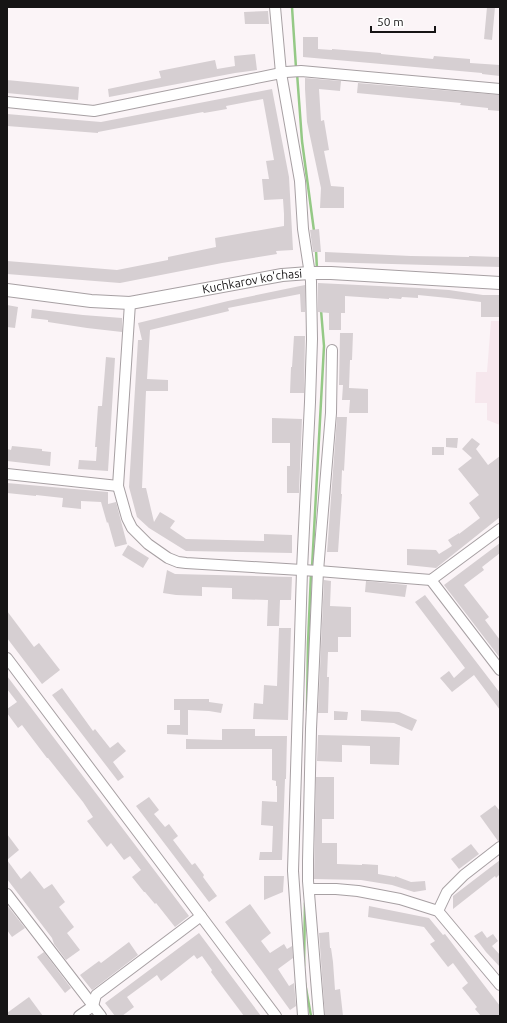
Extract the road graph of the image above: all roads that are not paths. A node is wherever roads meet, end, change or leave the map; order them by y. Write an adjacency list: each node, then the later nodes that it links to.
1 (275, 7): 2 (street)
2 (283, 72): 3 (street); 4 (street); 5 (street)
3 (500, 89)
4 (7, 102)
5 (309, 273): 6 (main road, Kuchkarov ko'chasi); 8 (main road, Kuchkarov ko'chasi); 13 (street)
6 (500, 283)
7 (7, 290): 8 (main road, Kuchkarov ko'chasi)
8 (130, 304): 11 (street)
9 (332, 350): 14 (street)
10 (7, 474): 11 (street)
11 (118, 486): 13 (street)
12 (500, 528): 15 (street)
13 (303, 570): 14 (street); 28 (street)
14 (317, 571): 15 (street); 19 (street)
15 (431, 580): 17 (street)
16 (7, 658): 22 (street)
17 (500, 670)
18 (500, 847): 21 (street)
19 (309, 889): 21 (street); 29 (street)
20 (7, 894): 24 (street)
21 (438, 911): 23 (street)
22 (201, 916): 24 (street); 27 (street)
23 (500, 985)
24 (93, 1006): 25 (street); 26 (street)
25 (79, 1016)
26 (101, 1016)
27 (276, 1016)
28 (303, 1016)
29 (319, 1016)

